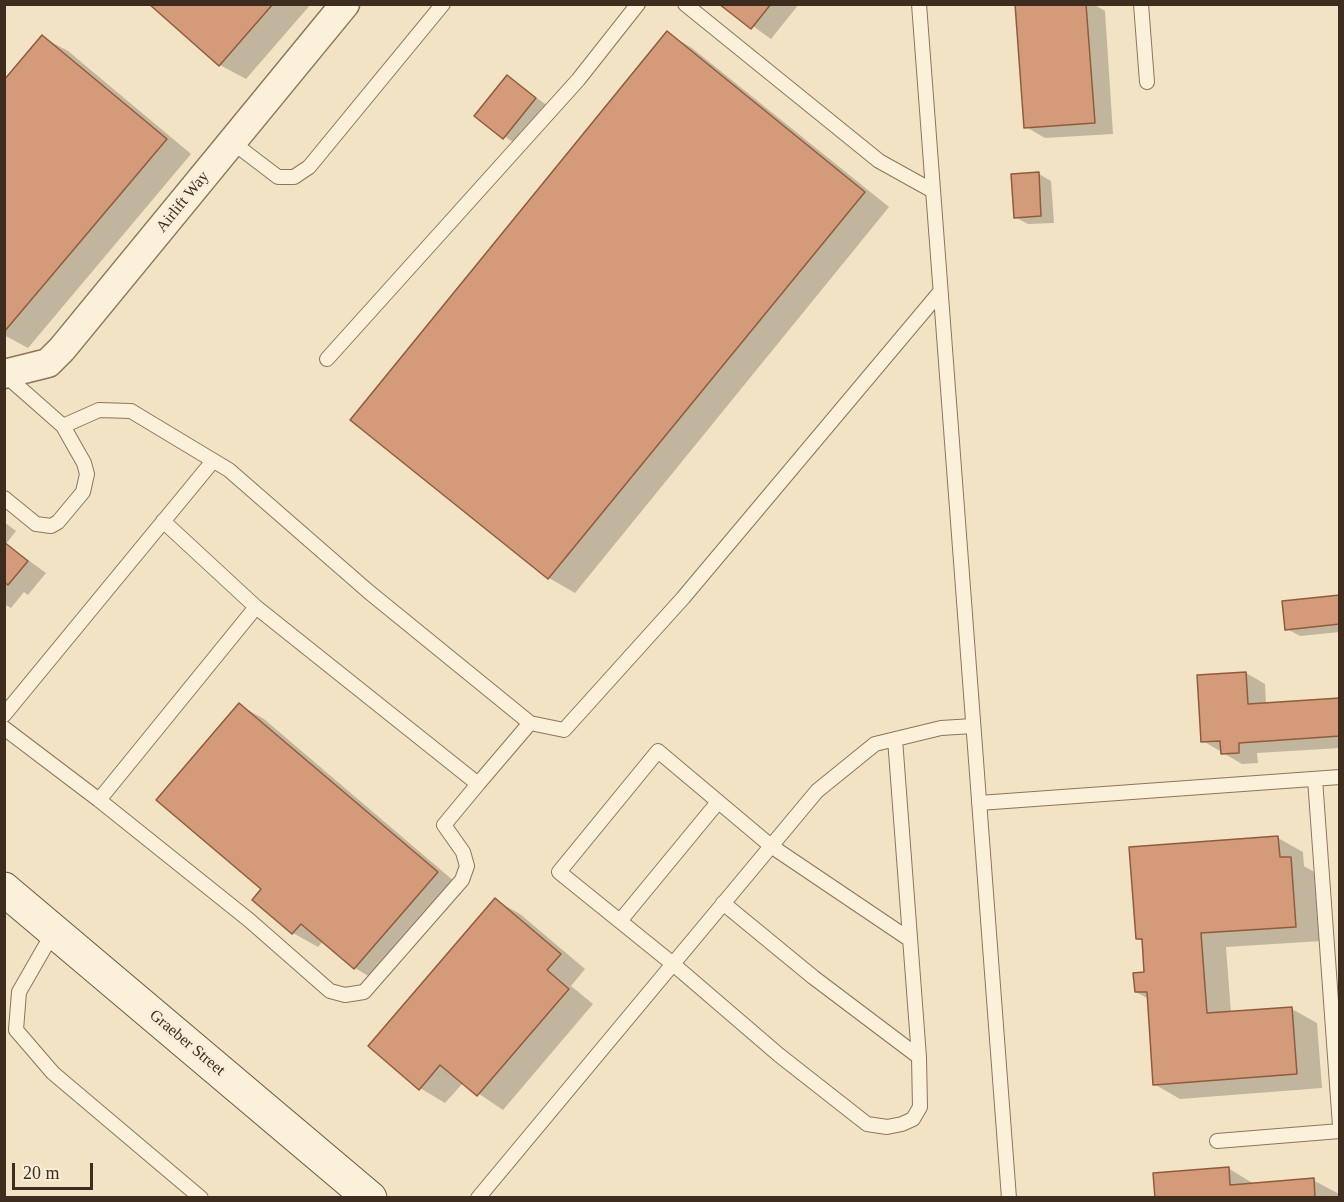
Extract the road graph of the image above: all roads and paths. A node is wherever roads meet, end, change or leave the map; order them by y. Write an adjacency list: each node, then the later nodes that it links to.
1 (345, 4): 8 (street, Airlift Way)
2 (443, 4): 8 (lane)
3 (638, 4): 11 (lane)
4 (686, 4): 9 (lane)
5 (919, 4): 9 (lane)
6 (1142, 4): 7 (lane)
7 (1147, 82)
8 (232, 142): 12 (street, Airlift Way)
9 (933, 192): 10 (lane)
10 (940, 292): 19 (lane); 20 (lane)
11 (327, 359)
12 (4, 374): 13 (lane)
13 (63, 426): 14 (lane); 15 (lane)
14 (213, 461): 16 (lane); 19 (lane)
15 (4, 498)
16 (163, 521): 17 (lane); 18 (lane)
17 (256, 607): 25 (lane); 26 (lane)
18 (4, 715)
19 (530, 723): 25 (lane)
20 (973, 726): 22 (lane); 28 (lane)
21 (4, 728): 26 (lane)
22 (895, 740): 29 (lane); 34 (lane)
23 (1340, 777): 24 (lane)
24 (1315, 779): 28 (lane); 36 (lane)
25 (478, 784): 26 (lane)
26 (99, 800)
27 (718, 802): 29 (lane); 32 (lane); 32 (lane)
28 (979, 802): 44 (lane)
29 (771, 846): 31 (lane); 34 (lane)
30 (4, 889): 33 (street, Graeber Street)
31 (723, 903): 35 (lane); 37 (lane)
32 (620, 921): 35 (lane)
33 (54, 931): 41 (lane); 42 (street, Graeber Street)
34 (909, 939): 37 (lane)
35 (673, 964): 37 (lane); 43 (lane)
36 (1334, 967): 38 (lane)
37 (919, 1057)
38 (1340, 1126)
39 (1340, 1131): 40 (lane)
40 (1217, 1142)
41 (201, 1197)
42 (370, 1197)
43 (478, 1197)
44 (1009, 1197)

